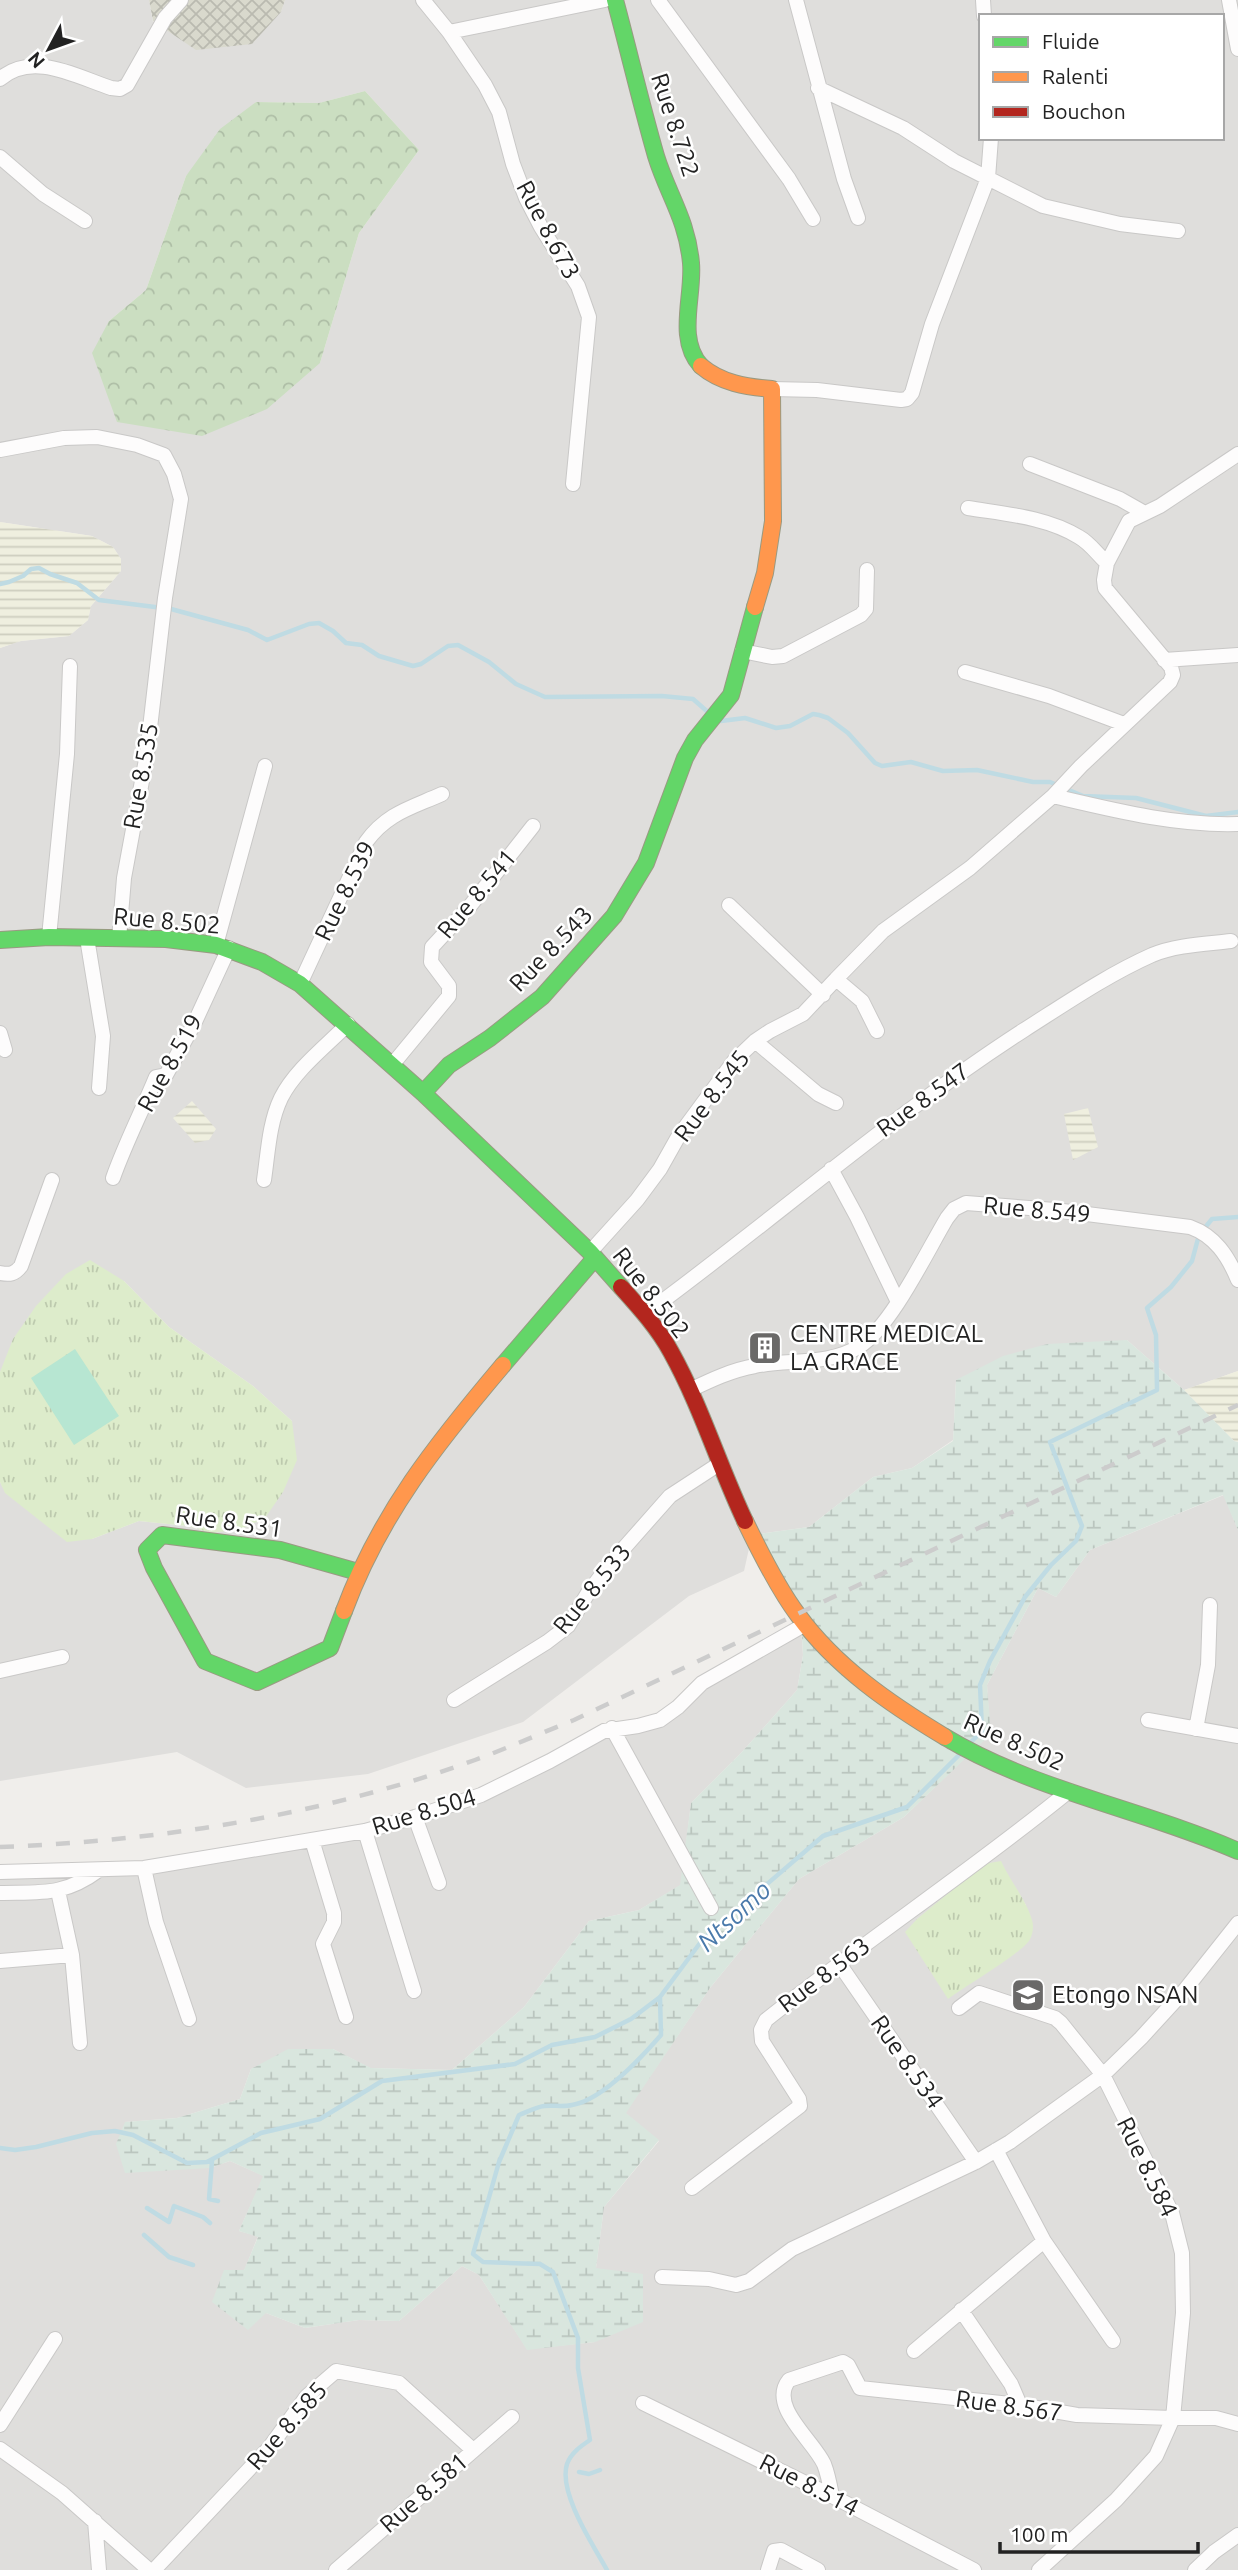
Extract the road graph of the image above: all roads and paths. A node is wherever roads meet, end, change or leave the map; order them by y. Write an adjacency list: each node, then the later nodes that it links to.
1 (181, 0): 12 (street)
2 (424, 0): 10 (street, Rue 8.673)
3 (606, 0): 10 (street)
4 (615, 0): 21 (street, Rue 8.722)
5 (658, 0): 18 (street)
6 (796, 0): 13 (street)
7 (983, 0): 8 (street)
8 (990, 0)
9 (1229, 0): 11 (street)
10 (449, 32): 25 (street, Rue 8.673)
11 (1238, 49)
12 (0, 79)
13 (818, 88): 16 (street); 17 (street)
14 (991, 140): 16 (street)
15 (0, 157): 19 (street)
16 (988, 178): 20 (street); 21 (street)
17 (858, 218)
18 (813, 219)
19 (85, 222)
20 (1178, 230)
21 (772, 390): 30 (street, Rue 8.543)
22 (0, 450): 44 (street, Rue 8.535)
23 (1238, 454): 27 (street)
24 (1030, 464): 27 (street)
25 (573, 484)
26 (968, 508): 28 (street)
27 (1143, 512): 28 (street)
28 (1107, 563): 32 (street)
29 (867, 570): 30 (street)
30 (742, 651): 58 (street, Rue 8.543)
31 (1238, 655): 32 (street)
32 (1164, 660): 35 (street, Rue 8.545)
33 (70, 666): 42 (street)
34 (965, 672): 35 (street)
35 (1124, 724): 38 (street, Rue 8.545)
36 (265, 766): 47 (street)
37 (442, 794): 49 (street, Rue 8.539)
38 (1053, 796): 39 (street); 48 (street, Rue 8.545)
39 (1238, 824)
40 (533, 826): 56 (street, Rue 8.541)
41 (729, 905): 50 (street)
42 (49, 937): 43 (street, Rue 8.502); 45 (street, Rue 8.502)
43 (87, 938): 44 (street, Rue 8.502); 57 (street)
44 (119, 939): 47 (street, Rue 8.502)
45 (0, 940)
46 (1231, 941): 60 (street, Rue 8.547)
47 (223, 946): 49 (street, Rue 8.502); 61 (street, Rue 8.519)
48 (836, 979): 50 (street, Rue 8.545); 52 (street)
49 (300, 984): 51 (street, Rue 8.502)
50 (823, 995): 54 (street, Rue 8.545)
51 (348, 1024): 56 (street, Rue 8.502); 63 (street)
52 (877, 1031)
53 (0, 1033): 55 (street)
54 (755, 1041): 59 (street); 64 (street, Rue 8.545)
55 (5, 1050)
56 (392, 1065): 58 (street, Rue 8.502)
57 (99, 1088)
58 (423, 1093): 64 (street, Rue 8.502)
59 (836, 1103)
60 (831, 1169): 67 (street); 68 (street, Rue 8.547)
61 (113, 1178)
62 (52, 1180): 65 (street)
63 (264, 1180)
64 (593, 1255): 68 (street, Rue 8.502); 71 (street, Rue 8.531)
65 (0, 1273)
66 (1236, 1275): 67 (street, Rue 8.549)
67 (898, 1302): 69 (street, Rue 8.549)
68 (645, 1314): 69 (street, Rue 8.502)
69 (690, 1390): 70 (street, Rue 8.502)
70 (719, 1464): 73 (street, Rue 8.502); 76 (street, Rue 8.533)
71 (358, 1572): 71 (street, Rue 8.531)
72 (1209, 1605): 79 (street)
73 (804, 1625): 78 (street, Rue 8.504); 81 (street, Rue 8.502)
74 (62, 1657): 75 (street)
75 (0, 1671)
76 (454, 1700)
77 (1148, 1720): 79 (street)
78 (612, 1728): 82 (street, Rue 8.504); 92 (street)
79 (1196, 1729): 80 (street)
80 (1238, 1736)
81 (1069, 1791): 85 (street, Rue 8.502); 96 (street, Rue 8.563)
82 (415, 1817): 83 (street, Rue 8.504); 89 (street)
83 (365, 1831): 84 (street, Rue 8.504); 97 (street)
84 (312, 1840): 86 (street, Rue 8.504); 99 (street)
85 (1238, 1851)
86 (144, 1868): 87 (street, Rue 8.504); 100 (street)
87 (99, 1870): 88 (street, Rue 8.504); 90 (street)
88 (0, 1872)
89 (439, 1884)
90 (58, 1891): 91 (street); 94 (street)
91 (0, 1893)
92 (711, 1908)
93 (1238, 1923): 102 (street)
94 (72, 1955): 95 (street); 101 (street)
95 (0, 1961)
96 (838, 1962): 104 (street, Rue 8.534); 105 (street, Rue 8.563)
97 (414, 1991)
98 (959, 2008): 102 (street, Rue 8.584)
99 (346, 2017)
100 (189, 2019)
101 (80, 2043)
102 (1103, 2075): 103 (street); 115 (street, Rue 8.584)
103 (996, 2150): 104 (street); 106 (street)
104 (976, 2162): 107 (street)
105 (692, 2188)
106 (1044, 2241): 108 (street); 110 (street)
107 (662, 2277)
108 (961, 2310): 111 (street); 113 (street)
109 (55, 2339): 116 (street)
110 (1113, 2341)
111 (914, 2351)
112 (643, 2403): 120 (street, Rue 8.514)
113 (1020, 2405): 115 (street, Rue 8.567); 120 (street, Rue 8.567)
114 (512, 2417): 119 (street, Rue 8.581)
115 (1174, 2417): 117 (street); 129 (street)
116 (0, 2424)
117 (1238, 2424)
118 (0, 2449): 121 (street)
119 (473, 2450): 124 (street, Rue 8.585); 125 (street, Rue 8.581)
120 (832, 2496): 128 (street, Rue 8.514)
121 (95, 2521): 123 (street); 124 (street)
122 (1238, 2535): 130 (street)
123 (99, 2570)
124 (152, 2570)
125 (337, 2570)
126 (768, 2570): 127 (street)
127 (818, 2570)
128 (974, 2570)
129 (1039, 2570)
130 (1195, 2570)

